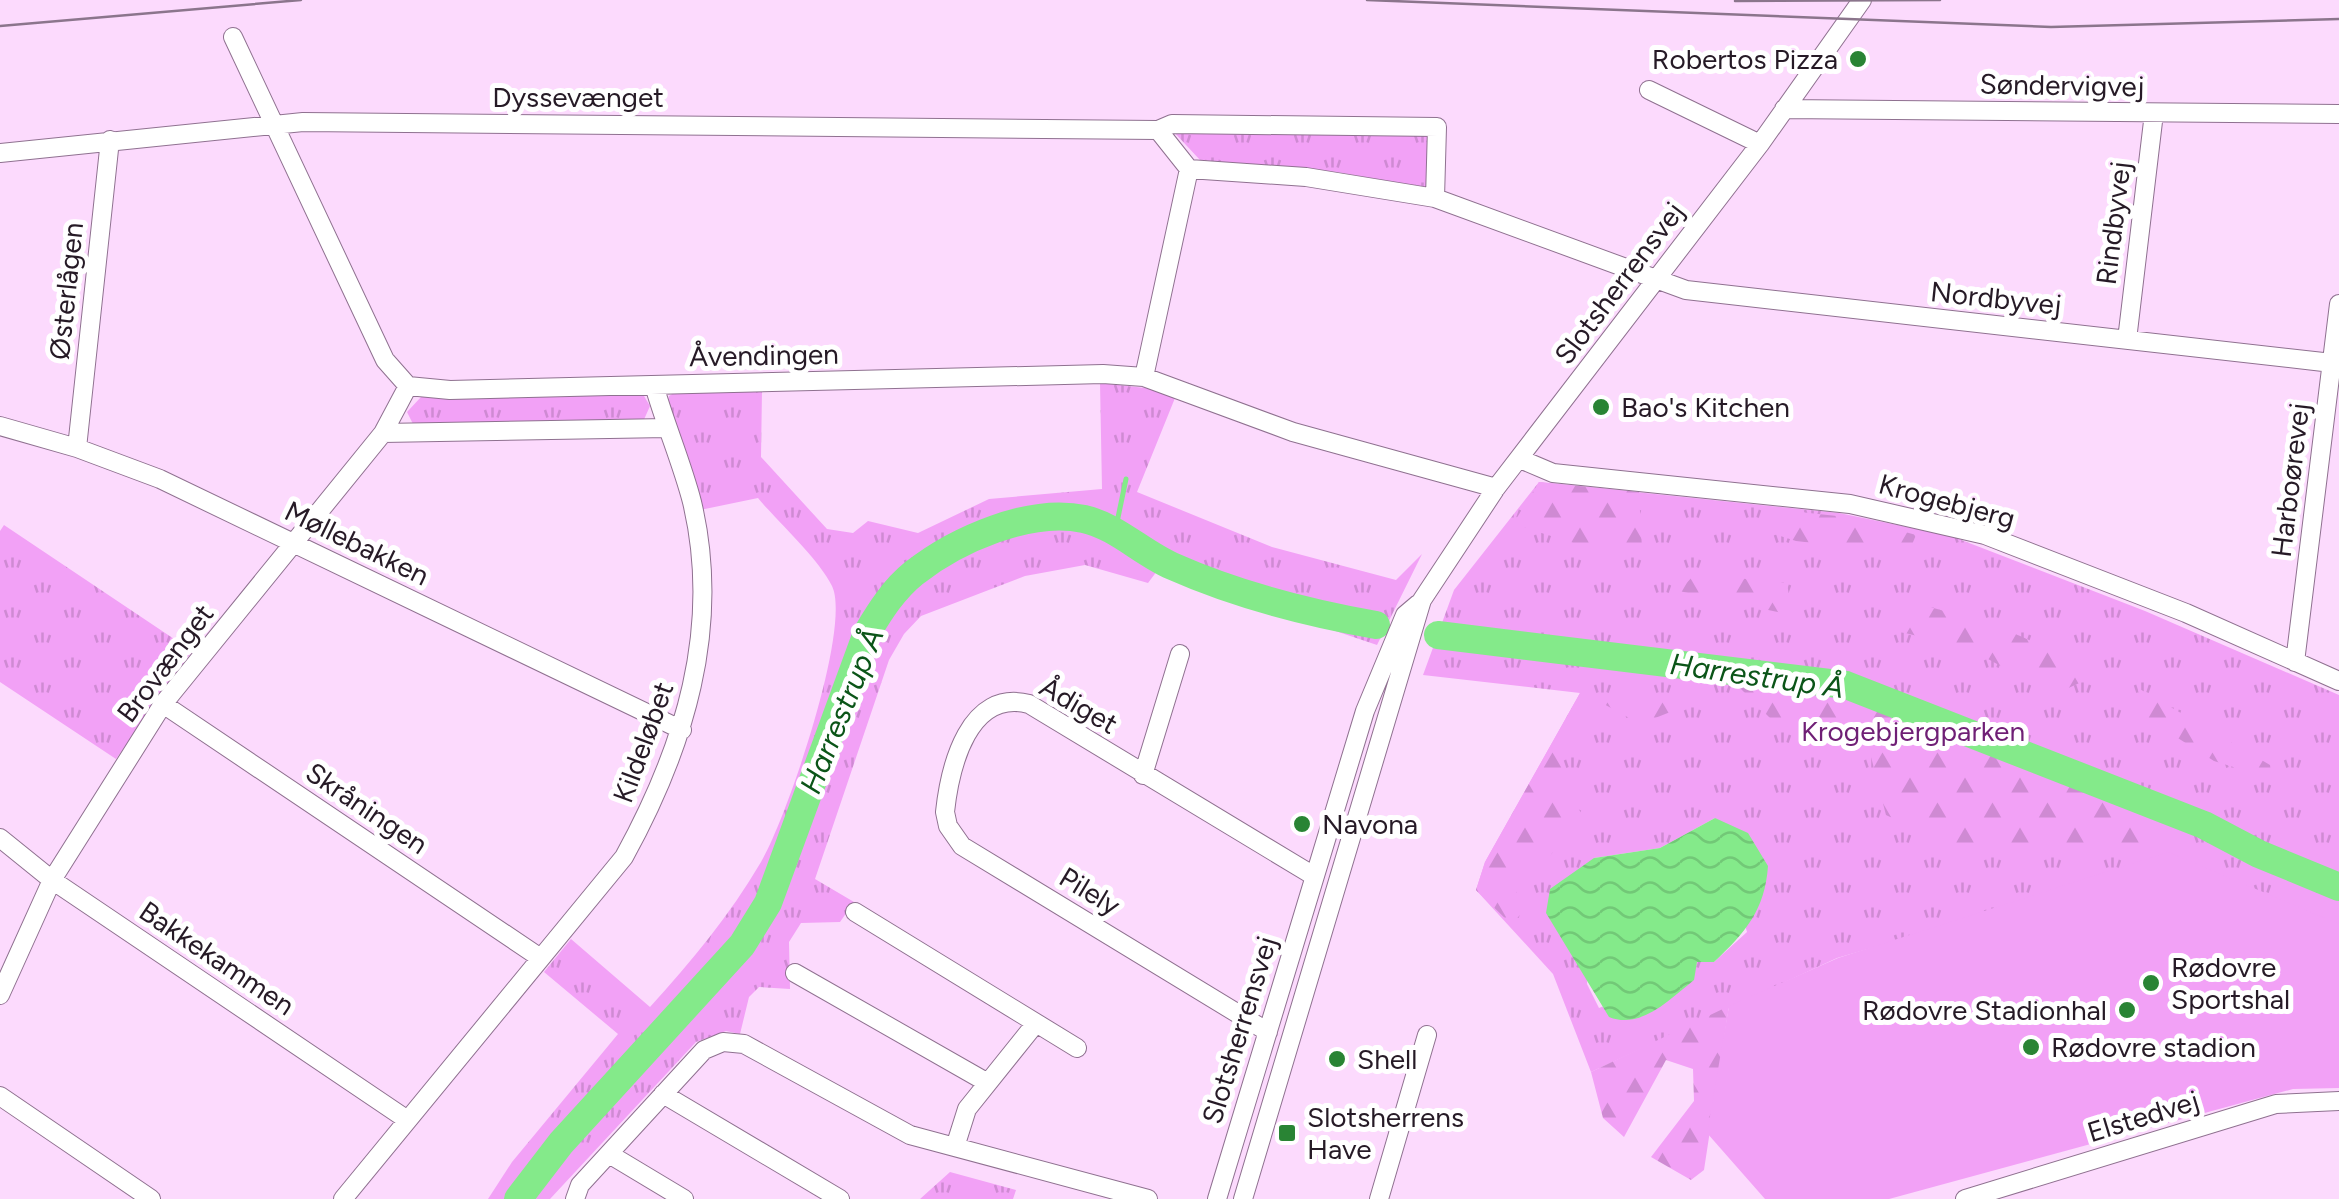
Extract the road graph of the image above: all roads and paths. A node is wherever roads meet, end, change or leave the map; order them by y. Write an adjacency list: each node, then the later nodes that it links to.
1 (1862, 0): 4 (street, Slotsherrensvej)
2 (233, 36): 7 (street)
3 (1649, 90): 10 (street)
4 (1784, 109): 5 (street, Søndervigvej); 10 (street, Slotsherrensvej)
5 (2154, 113): 6 (street, Søndervigvej); 16 (street, Rindbyvej)
6 (2339, 114)
7 (275, 124): 8 (street, Dyssevænget); 9 (street, Dyssevænget); 20 (street)
8 (1158, 130): 12 (street); 13 (street, Dyssevænget)
9 (110, 140): 11 (street, Dyssevænget); 24 (street, Østerlågen)
10 (1760, 144): 14 (street, Slotsherrensvej)
11 (0, 153)
12 (1189, 170): 13 (street); 18 (street)
13 (1434, 198): 14 (street)
14 (1656, 280): 16 (street, Nordbyvej); 25 (street, Slotsherrensvej)
15 (2339, 304): 17 (street, Harboørevej)
16 (2127, 340): 17 (street, Nordbyvej)
17 (2332, 363): 30 (street, Harboørevej)
18 (1144, 377): 19 (street, Åvendingen); 26 (street, Åvendingen)
19 (654, 385): 20 (street, Åvendingen); 22 (street, Kildeløbet)
20 (408, 386): 23 (street, Brovænget)
21 (0, 426): 24 (street, Møllebakken)
22 (667, 428): 23 (street); 33 (street, Kildeløbet)
23 (382, 433): 27 (street, Brovænget)
24 (76, 448): 27 (street, Møllebakken)
25 (1520, 459): 26 (street, Slotsherrensvej); 30 (street, Krogebjerg)
26 (1496, 488): 28 (street, Slotsherrensvej)
27 (293, 542): 32 (street, Brovænget); 33 (street, Møllebakken)
28 (1422, 600): 37 (street, Slotsherrensvej); 61 (street, Slotsherrensvej)
29 (1180, 654): 35 (street, Ådiget)
30 (2295, 662): 31 (street, Krogebjerg)
31 (2339, 682)
32 (164, 704): 38 (street, Brovænget); 40 (street, Skråningen)
33 (682, 730): 40 (street, Kildeløbet)
34 (959, 761): 35 (street, Ådiget); 44 (street, Pilely)
35 (1143, 775): 37 (street, Ådiget)
36 (0, 838): 38 (street, Bakkekammen)
37 (1314, 876): 44 (street, Slotsherrensvej)
38 (52, 880): 42 (street, Brovænget); 51 (street, Bakkekammen)
39 (856, 912): 43 (street)
40 (540, 957): 51 (street, Kildeløbet)
41 (795, 972): 47 (street)
42 (0, 995)
43 (1036, 1022): 46 (street); 47 (street)
44 (1268, 1032): 60 (street, Slotsherrensvej)
45 (1427, 1035): 62 (street)
46 (1078, 1048)
47 (988, 1083): 52 (street)
48 (663, 1094): 52 (street); 53 (street); 58 (street)
49 (0, 1096): 54 (street)
50 (2339, 1101): 63 (street, Elstedvej)
51 (406, 1119): 55 (street, Kildeløbet)
52 (956, 1146): 59 (street)
53 (608, 1154): 56 (street); 57 (street)
54 (151, 1199)
55 (343, 1199)
56 (575, 1199)
57 (684, 1199)
58 (840, 1199)
59 (1148, 1199)
60 (1217, 1199)
61 (1242, 1199)
62 (1379, 1199)
63 (1966, 1199)

